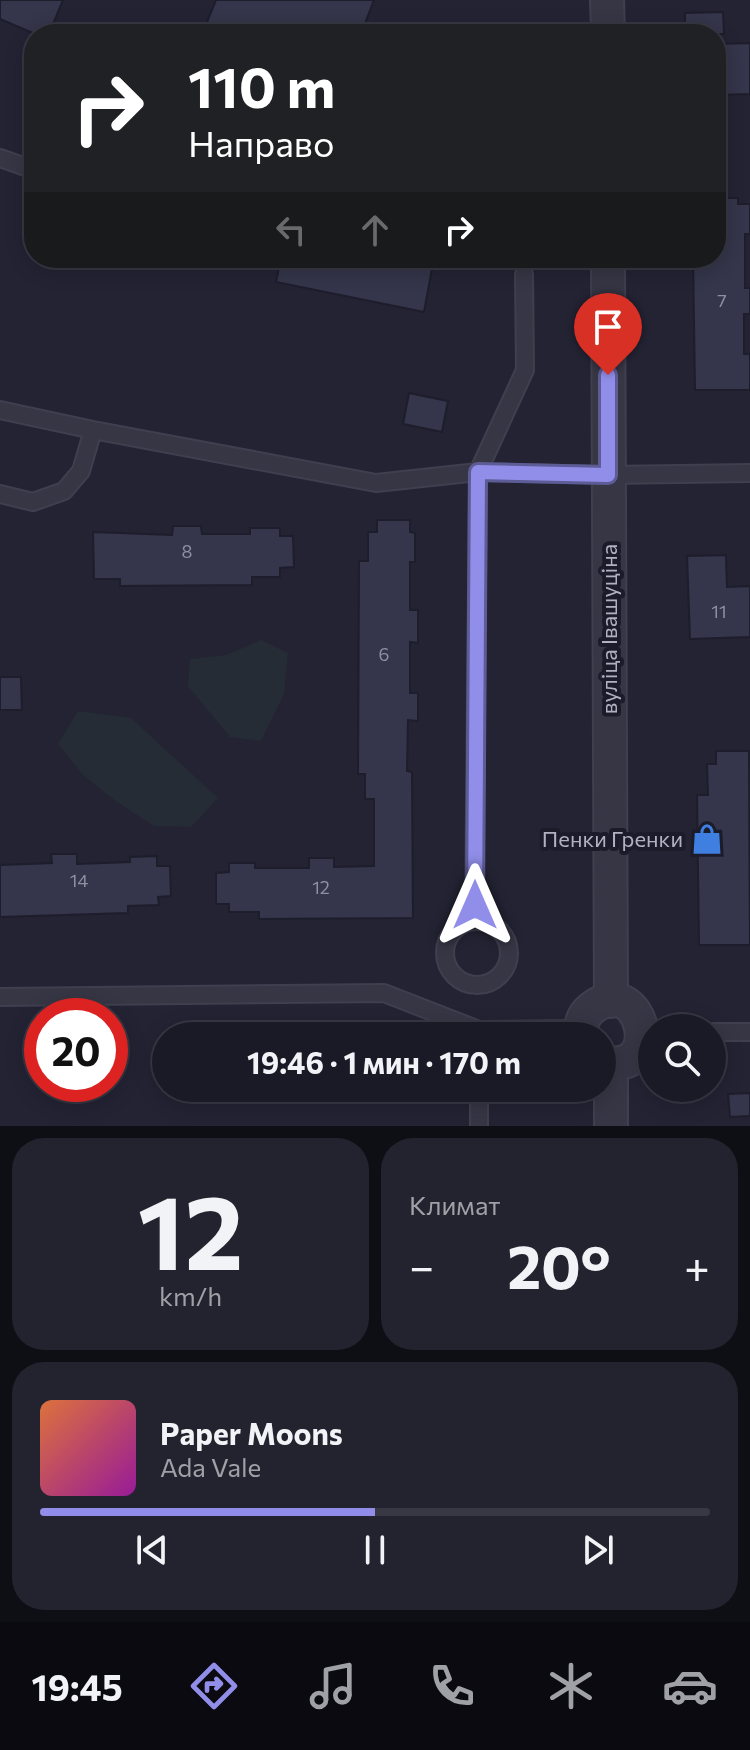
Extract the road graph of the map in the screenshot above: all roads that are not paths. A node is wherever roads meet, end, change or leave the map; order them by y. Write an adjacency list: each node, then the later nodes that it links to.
1 (607, 0): 2 (street)
2 (608, 24)
3 (0, 158): 4 (lane)
4 (24, 166)
5 (608, 268): 11 (street, вуліца Івашуціна)
6 (524, 274): 9 (lane)
7 (0, 410): 8 (lane)
8 (93, 430): 9 (lane); 12 (lane)
9 (478, 472): 11 (lane); 13 (lane)
10 (750, 473): 11 (lane)
11 (608, 475): 15 (street, вуліца Івашуціна)
12 (0, 494)
13 (474, 920): 13 (lane)
14 (0, 997): 17 (lane)
15 (611, 1001): 16 (street); 18 (street)
16 (638, 1016)
17 (453, 1022)
18 (585, 1022)
19 (726, 1032): 20 (lane)
20 (750, 1032)
21 (638, 1049): 22 (street)
22 (616, 1062)
23 (479, 1102): 25 (lane)
24 (609, 1102): 26 (street)
25 (479, 1126)
26 (611, 1126)

